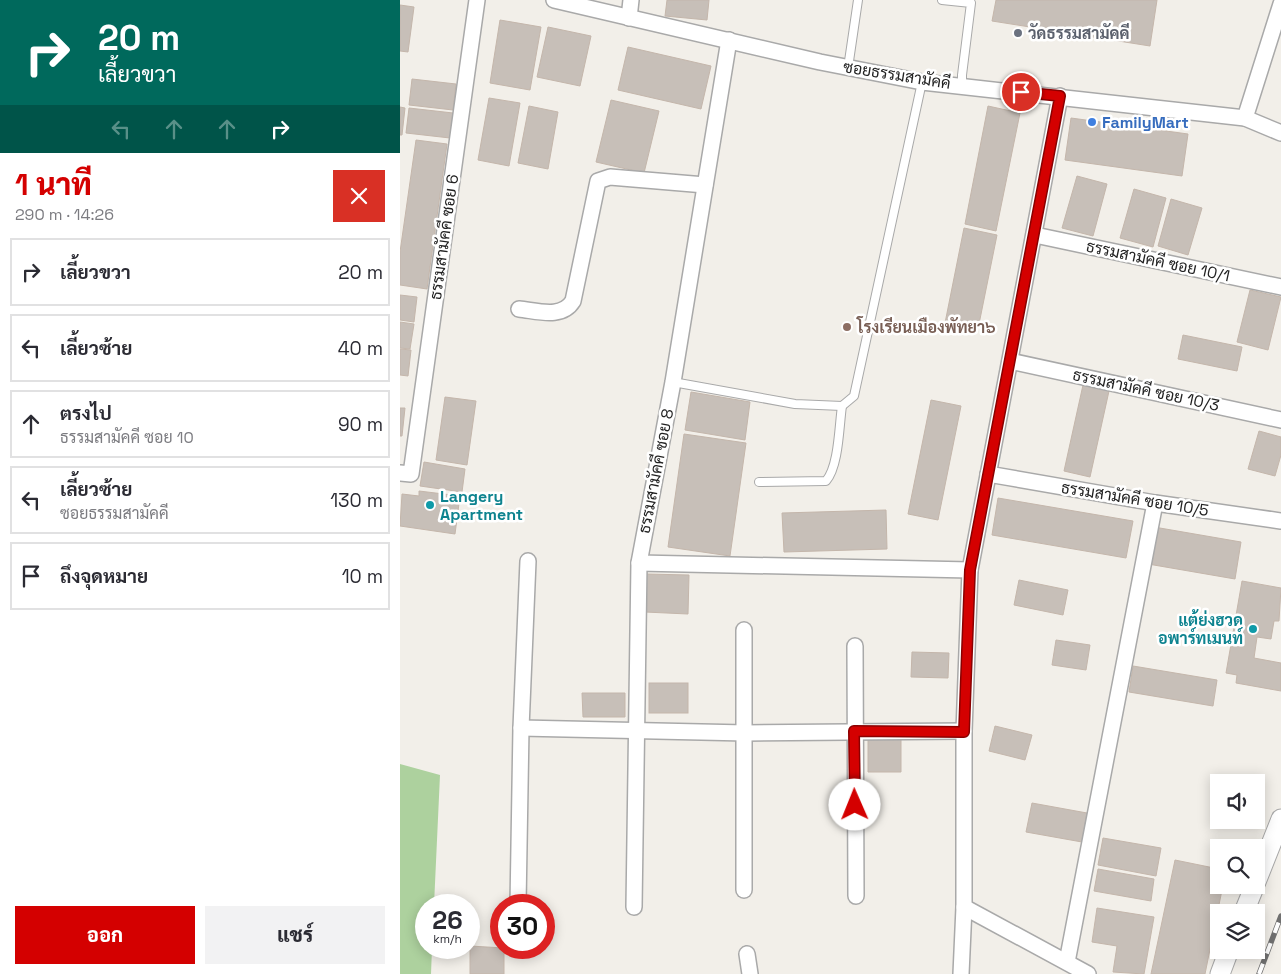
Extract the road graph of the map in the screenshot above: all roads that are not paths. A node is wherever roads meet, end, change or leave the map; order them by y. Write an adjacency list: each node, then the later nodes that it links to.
1 (477, 0): 24 (street, ธรรมสามัคคี ซอย 6)
2 (554, 0): 8 (street, ซอยธรรมสามัคคี)
3 (631, 0): 8 (street)
4 (858, 0): 10 (lane)
5 (942, 0): 6 (lane)
6 (971, 2): 12 (lane)
7 (1281, 4): 14 (street)
8 (629, 18): 9 (street, ซอยธรรมสามัคคี)
9 (729, 40): 10 (street, ซอยธรรมสามัคคี); 16 (street, ธรรมสามัคคี ซอย 8)
10 (848, 68): 11 (street, ซอยธรรมสามัคคี)
11 (922, 82): 12 (street, ซอยธรรมสามัคคี); 22 (lane)
12 (962, 86): 13 (street, ซอยธรรมสามัคคี)
13 (1060, 96): 14 (street, ซอยธรรมสามัคคี); 17 (street)
14 (1245, 118): 15 (street, ซอยธรรมสามัคคี)
15 (1281, 133)
16 (705, 185): 19 (street); 21 (street, ธรรมสามัคคี ซอย 8)
17 (1035, 235): 18 (street, ธรรมสามัคคี ซอย 10/1); 20 (street)
18 (1281, 287)
19 (519, 308)
20 (1010, 361): 23 (street, ธรรมสามัคคี ซอย 10/3); 25 (street)
21 (673, 382): 22 (lane); 30 (street, ธรรมสามัคคี ซอย 8)
22 (842, 406): 26 (lane)
23 (1281, 420)
24 (405, 474)
25 (988, 474): 27 (street, ธรรมสามัคคี ซอย 10/5); 31 (street)
26 (759, 482)
27 (1155, 503): 28 (street, ธรรมสามัคคี ซอย 10/5); 48 (street)
28 (1281, 521)
29 (528, 562): 34 (street)
30 (639, 562): 31 (street); 35 (street, ธรรมสามัคคี ซอย 8)
31 (970, 570): 37 (street)
32 (744, 630): 38 (street)
33 (855, 646): 36 (street)
34 (521, 728): 35 (street); 42 (street)
35 (639, 731): 38 (street); 44 (street, ธรรมสามัคคี ซอย 8)
36 (854, 731): 37 (street); 38 (street); 43 (street)
37 (964, 732): 45 (street)
38 (746, 733): 41 (street)
39 (1281, 819): 40 (street)
40 (1265, 861)
41 (744, 890)
42 (518, 894)
43 (856, 896)
44 (634, 907)
45 (964, 907): 48 (street); 50 (street)
46 (747, 954): 49 (street)
47 (1226, 959): 52 (street)
48 (1067, 962): 51 (street)
49 (750, 974)
50 (961, 974)
51 (1088, 974)
52 (1220, 974)

